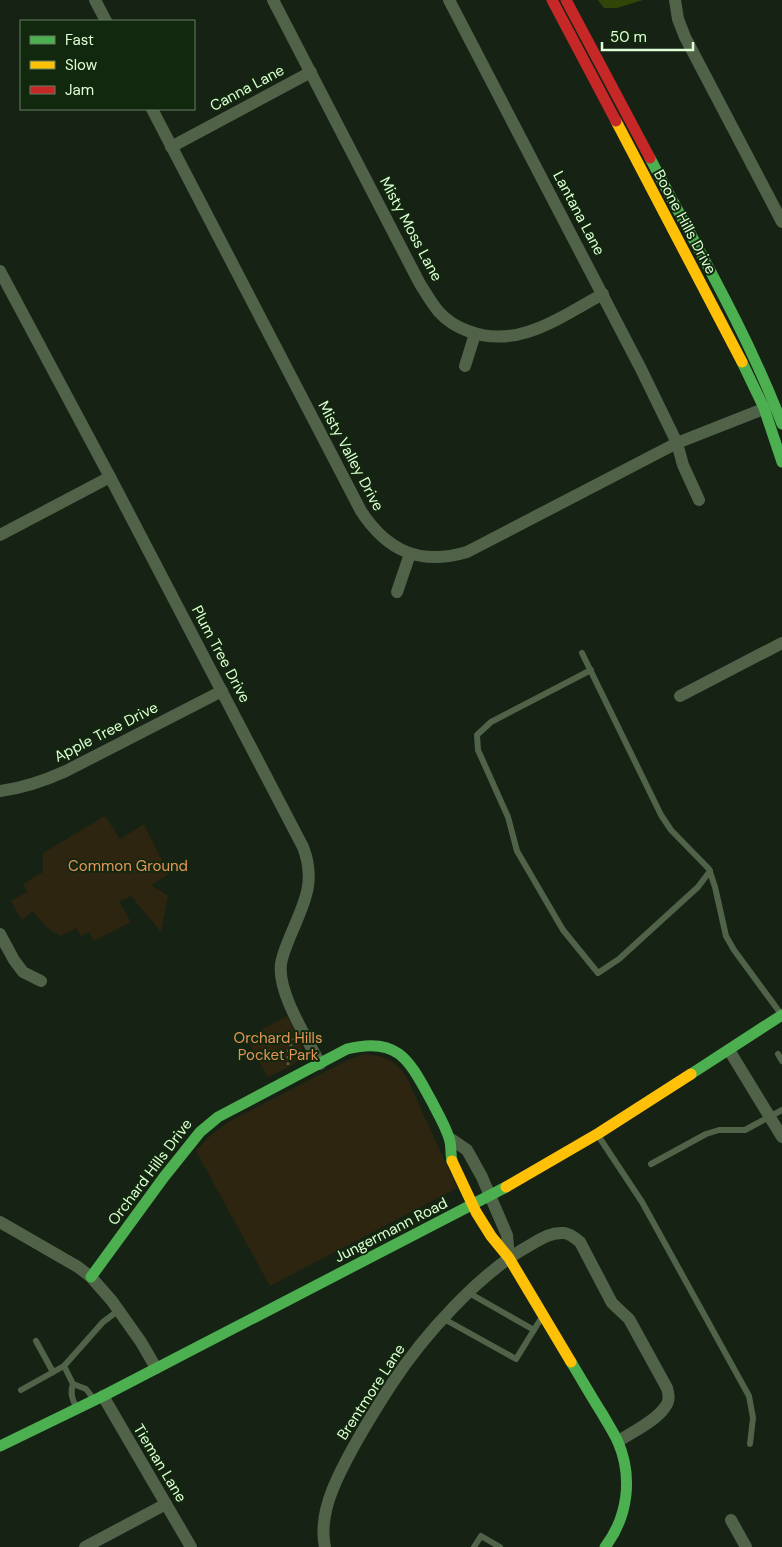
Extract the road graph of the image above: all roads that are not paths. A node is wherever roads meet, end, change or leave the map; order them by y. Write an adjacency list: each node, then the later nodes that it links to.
1 (95, 0): 7 (street)
2 (273, 0): 8 (street, Misty Moss Lane)
3 (449, 0): 13 (street, Lantana Lane)
4 (552, 0): 16 (street, Boone Hills Drive)
5 (566, 0): 16 (street, Boone Hills Drive)
6 (675, 0): 11 (street)
7 (105, 20)
8 (311, 72): 10 (street, Canna Lane); 14 (street, Misty Moss Lane)
9 (152, 110): 10 (street, Misty Valley Drive)
10 (171, 147): 23 (street, Misty Valley Drive)
11 (782, 222)
12 (0, 272): 20 (street, Plum Tree Drive)
13 (603, 294): 14 (street, Misty Moss Lane); 18 (street, Lantana Lane)
14 (475, 334): 15 (street)
15 (465, 366)
16 (770, 406): 17 (street, Boone Hills Drive); 18 (street, Misty Valley Drive); 19 (street, Boone Hills Drive)
17 (782, 424)
18 (677, 443): 21 (street, Lantana Lane); 23 (street, Misty Valley Drive)
19 (782, 462)
20 (110, 477): 22 (street); 28 (street, Plum Tree Drive)
21 (699, 500)
22 (0, 535)
23 (410, 554): 24 (street)
24 (397, 592)
25 (782, 643): 29 (street)
26 (582, 653): 27 (lane)
27 (591, 670): 31 (lane); 31 (lane)
28 (222, 691): 30 (street, Apple Tree Drive); 38 (street, Plum Tree Drive)
29 (680, 696)
30 (0, 791)
31 (710, 872): 34 (lane)
32 (0, 934): 33 (street)
33 (41, 981)
34 (782, 1015): 35 (street, Jungermann Road)
35 (729, 1050): 40 (street); 41 (street, Jungermann Road)
36 (778, 1054): 37 (lane)
37 (782, 1061)
38 (320, 1064): 43 (street, Orchard Hills Drive); 49 (street, Orchard Hills Drive)
39 (782, 1110): 40 (lane)
40 (770, 1116): 42 (street); 44 (lane)
41 (597, 1134): 45 (street, Jungermann Road); 65 (lane)
42 (782, 1137)
43 (450, 1139): 45 (street, Orchard Hills Drive); 46 (street, Orchard Hills Drive)
44 (651, 1164)
45 (489, 1196): 46 (street, Jungermann Road); 48 (street)
46 (474, 1205): 48 (street); 57 (street, Jungermann Road)
47 (0, 1222): 49 (street)
48 (509, 1258): 50 (street, Brentmore Lane); 52 (street); 63 (street, Brentmore Lane)
49 (91, 1277): 51 (street)
50 (469, 1293): 53 (street, Brentmore Lane); 54 (lane)
51 (119, 1310): 56 (lane); 57 (street)
52 (543, 1316): 54 (lane); 63 (street)
53 (444, 1319): 54 (lane); 70 (street, Brentmore Lane)
54 (534, 1330)
55 (36, 1342): 58 (lane)
56 (64, 1366): 58 (lane); 59 (lane)
57 (156, 1368): 61 (street, Jungermann Road)
58 (53, 1372): 60 (lane)
59 (73, 1384): 61 (lane); 62 (lane)
60 (21, 1390)
61 (98, 1398): 62 (street, Jungermann Road); 66 (street, Tieman Lane)
62 (77, 1409): 64 (street, Jungermann Road)
63 (618, 1441): 73 (street)
64 (1, 1444)
65 (750, 1444)
66 (166, 1504): 68 (street); 69 (street, Tieman Lane)
67 (731, 1520): 74 (street)
68 (85, 1547)
69 (191, 1547)
70 (325, 1547)
71 (474, 1547): 72 (lane)
72 (500, 1547)
73 (605, 1547)
74 (746, 1547)

